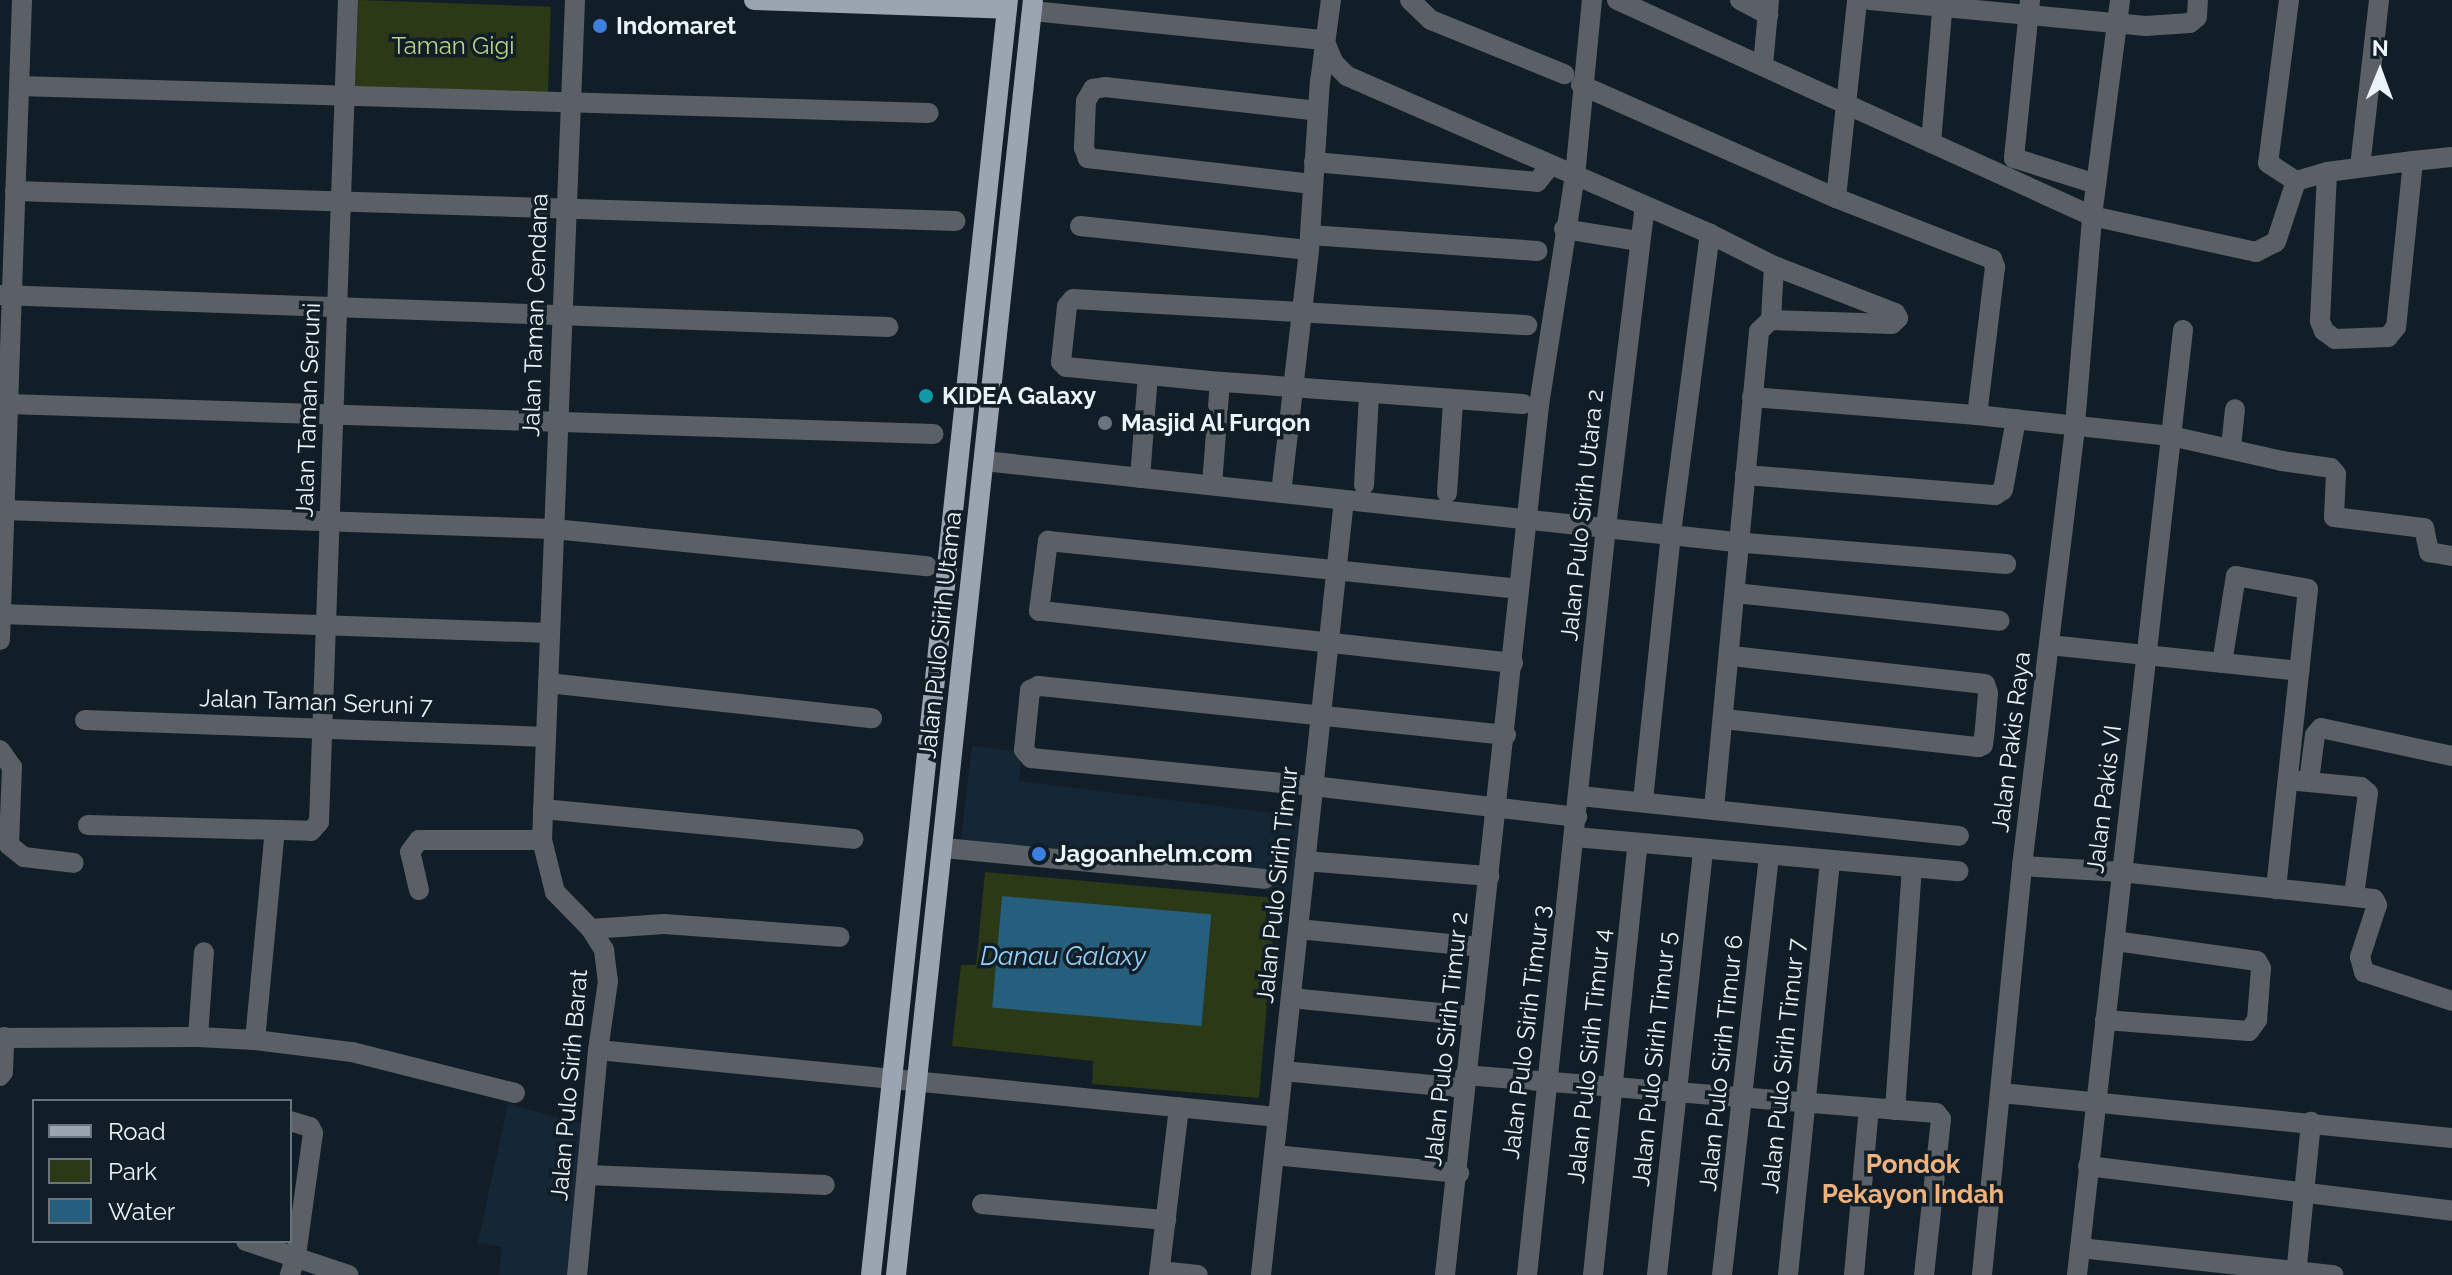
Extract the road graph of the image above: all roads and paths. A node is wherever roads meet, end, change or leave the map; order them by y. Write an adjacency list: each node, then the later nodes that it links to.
1 (22, 0): 27 (street)
2 (348, 0): 28 (street, Jalan Taman Seruni)
3 (575, 0): 29 (street, Jalan Taman Cendana)
4 (754, 0): 16 (main road)
5 (1331, 0): 22 (street)
6 (1410, 0): 26 (street)
7 (1592, 0): 26 (street, Jalan Pulo Sirih Timur 2)
8 (1617, 0): 23 (street)
9 (1740, 0): 19 (street)
10 (1857, 0): 30 (street)
11 (1870, 0): 17 (street)
12 (2120, 0): 21 (street, Jalan Pakis Raya)
13 (2198, 0): 21 (street)
14 (2289, 0): 41 (street)
15 (2379, 0): 38 (street)
16 (1007, 4): 24 (main road, Jalan Pulo Sirih Utama)
17 (1942, 4): 20 (street); 33 (street)
18 (1033, 5): 22 (street); 25 (main road, Jalan Pulo Sirih Utama)
19 (1769, 7): 23 (street)
20 (2029, 8): 21 (street); 43 (street)
21 (2117, 25): 43 (street, Jalan Pakis Raya)
22 (1324, 40): 31 (street); 37 (street)
23 (1763, 65): 30 (street)
24 (999, 78): 25 (main road); 172 (main road, Jalan Pulo Sirih Utama)
25 (1024, 80): 83 (main road, Jalan Pulo Sirih Utama)
26 (1573, 80): 40 (street, Jalan Pulo Sirih Timur 2); 45 (street)
27 (19, 86): 28 (street); 44 (street)
28 (345, 95): 29 (street); 46 (street, Jalan Taman Seruni)
29 (569, 102): 32 (street); 48 (street, Jalan Taman Cendana)
30 (1847, 104): 33 (street); 45 (street)
31 (1318, 111): 36 (street); 42 (street)
32 (929, 113)
33 (1931, 143): 49 (street)
34 (2452, 157): 35 (street)
35 (2413, 161): 38 (street); 39 (street)
36 (1314, 162): 37 (street); 42 (street)
37 (1550, 166): 40 (street)
38 (2360, 167): 39 (street)
39 (2327, 172): 41 (street)
40 (1575, 176): 47 (street); 52 (street, Jalan Pulo Sirih Timur 2)
41 (2296, 181): 49 (street)
42 (1312, 184): 55 (street)
43 (2096, 184): 49 (street, Jalan Pakis Raya)
44 (15, 191): 46 (street); 58 (street)
45 (1836, 198): 76 (street)
46 (341, 201): 48 (street); 59 (street, Jalan Taman Seruni)
47 (1645, 206): 53 (street); 54 (street, Jalan Pulo Sirih Utara 2)
48 (565, 208): 50 (street); 61 (street, Jalan Taman Cendana)
49 (2092, 216): 79 (street, Jalan Pakis Raya)
50 (956, 221)
51 (1080, 226): 55 (street)
52 (1564, 229): 54 (street); 92 (street, Jalan Pulo Sirih Timur 2)
53 (1710, 234): 57 (street); 96 (street)
54 (1639, 241): 94 (street, Jalan Pulo Sirih Utara 2)
55 (1309, 242): 56 (street); 60 (street)
56 (1537, 251)
57 (1774, 266): 62 (street); 62 (street)
58 (6, 296): 59 (street); 72 (street)
59 (337, 307): 61 (street); 75 (street, Jalan Taman Seruni)
60 (1301, 313): 63 (street); 66 (street); 68 (street)
61 (562, 315): 64 (street); 78 (street, Jalan Taman Cendana)
62 (1771, 320): 70 (street)
63 (1527, 325)
64 (888, 327)
65 (2183, 330): 81 (street, Jalan Pakis VI)
66 (1148, 375): 67 (street); 85 (street)
67 (1220, 382): 68 (street); 86 (street)
68 (1291, 388): 69 (street); 88 (street)
69 (1369, 395): 71 (street); 87 (street)
70 (1752, 397): 76 (street); 84 (street)
71 (1453, 402): 73 (street); 89 (street)
72 (8, 404): 75 (street); 91 (street)
73 (1523, 404)
74 (2235, 409): 82 (street)
75 (334, 415): 78 (street); 93 (street, Jalan Taman Seruni)
76 (1977, 415): 77 (street)
77 (2016, 419): 79 (street); 84 (street)
78 (557, 422): 80 (street); 95 (street, Jalan Taman Cendana)
79 (2075, 425): 81 (street); 110 (street, Jalan Pakis Raya)
80 (934, 434)
81 (2171, 436): 82 (street); 112 (street, Jalan Pakis VI)
82 (2231, 447): 98 (street)
83 (984, 461): 85 (street); 141 (main road, Jalan Pulo Sirih Utama)
84 (1745, 475): 97 (street)
85 (1140, 478): 86 (street)
86 (1212, 485): 88 (street)
87 (1364, 485)
88 (1281, 493): 90 (street)
89 (1447, 493)
90 (1344, 500): 92 (street); 101 (street, Jalan Pulo Sirih Timur)
91 (4, 510): 93 (street); 104 (street)
92 (1526, 519): 94 (street); 102 (street, Jalan Pulo Sirih Timur 2)
93 (330, 521): 95 (street); 106 (street, Jalan Taman Seruni)
94 (1606, 527): 96 (street); 129 (street, Jalan Pulo Sirih Utara 2)
95 (554, 529): 100 (street); 107 (street, Jalan Taman Cendana)
96 (1671, 533): 97 (street); 130 (street)
97 (1739, 542): 99 (street); 103 (street)
98 (2452, 556)
99 (2006, 564)
100 (927, 566)
101 (1337, 571): 102 (street); 109 (street, Jalan Pulo Sirih Timur); 109 (street)
102 (1518, 589): 113 (street, Jalan Pulo Sirih Timur 2)
103 (1735, 593): 105 (street); 111 (street)
104 (0, 614): 106 (street); 108 (street)
105 (2000, 621)
106 (326, 625): 107 (street); 121 (street, Jalan Taman Seruni)
107 (550, 633): 116 (street, Jalan Pulo Sirih Barat)
108 (0, 640)
109 (1329, 645): 113 (street); 117 (street, Jalan Pulo Sirih Timur)
110 (2049, 645): 112 (street); 147 (street, Jalan Pakis Raya)
111 (1730, 656): 119 (street); 119 (street)
112 (2148, 656): 114 (street); 150 (street, Jalan Pakis VI)
113 (1513, 663): 122 (street, Jalan Pulo Sirih Timur 2)
114 (2222, 663): 115 (street); 115 (street)
115 (2300, 671): 126 (street)
116 (548, 683): 118 (street); 123 (street, Jalan Pulo Sirih Barat)
117 (1321, 715): 122 (street); 128 (street, Jalan Pulo Sirih Timur); 128 (street)
118 (872, 718)
119 (1724, 719): 132 (street)
120 (85, 720): 121 (street, Jalan Taman Seruni 7)
121 (322, 728): 123 (street, Jalan Taman Seruni 7); 136 (street, Jalan Taman Seruni)
122 (1506, 735): 131 (street, Jalan Pulo Sirih Timur 2)
123 (546, 737): 133 (street, Jalan Pulo Sirih Barat)
124 (0, 750): 146 (street)
125 (2452, 756): 127 (street)
126 (2286, 780): 127 (street); 153 (street)
127 (2309, 781): 155 (street)
128 (1313, 786): 131 (street); 144 (street, Jalan Pulo Sirih Timur)
129 (1580, 796): 130 (street); 135 (street, Jalan Pulo Sirih Timur 3)
130 (1643, 800): 132 (street)
131 (1497, 807): 135 (street); 151 (street, Jalan Pulo Sirih Timur 2)
132 (1714, 808): 137 (street)
133 (543, 809): 138 (street); 139 (street, Jalan Pulo Sirih Barat)
134 (88, 825): 136 (street)
135 (1576, 827): 140 (street); 174 (street, Jalan Pulo Sirih Timur 3)
136 (275, 830): 168 (street)
137 (1959, 836)
138 (854, 839)
139 (542, 840): 154 (street); 156 (street, Jalan Pulo Sirih Barat)
140 (1638, 843): 142 (street); 176 (street, Jalan Pulo Sirih Timur 4)
141 (944, 848): 152 (street); 175 (main road, Jalan Pulo Sirih Utama)
142 (1703, 849): 143 (street); 177 (street, Jalan Pulo Sirih Timur 5)
143 (1769, 856): 145 (street); 180 (street, Jalan Pulo Sirih Timur 6)
144 (1305, 861): 151 (street); 157 (street, Jalan Pulo Sirih Timur)
145 (1830, 862): 148 (street); 182 (street, Jalan Pulo Sirih Timur 7)
146 (74, 863)
147 (2022, 866): 150 (street); 179 (street, Jalan Pakis Raya)
148 (1912, 869): 149 (street); 185 (street)
149 (1958, 871)
150 (2121, 872): 153 (street); 159 (street, Jalan Pakis VI)
151 (1489, 876): 160 (street, Jalan Pulo Sirih Timur 2)
152 (1265, 879)
153 (2276, 889): 155 (street)
154 (419, 890)
155 (2354, 895): 163 (street)
156 (591, 929): 158 (street); 169 (street, Jalan Pulo Sirih Barat)
157 (1298, 929): 160 (street); 162 (street, Jalan Pulo Sirih Timur)
158 (840, 937)
159 (2114, 941): 165 (street, Jalan Pakis VI); 165 (street)
160 (1480, 947): 164 (street, Jalan Pulo Sirih Timur 2)
161 (204, 952): 166 (street)
162 (1291, 998): 164 (street); 170 (street, Jalan Pulo Sirih Timur)
163 (2452, 1001)
164 (1472, 1016): 173 (street, Jalan Pulo Sirih Timur 2)
165 (2105, 1020): 181 (street, Jalan Pakis VI)
166 (198, 1037): 167 (street); 168 (street)
167 (2, 1038): 171 (street)
168 (255, 1040): 178 (street)
169 (598, 1050): 172 (street); 193 (street, Jalan Pulo Sirih Barat)
170 (1283, 1071): 173 (street); 186 (street, Jalan Pulo Sirih Timur)
171 (0, 1076)
172 (893, 1079): 175 (street); 206 (main road, Jalan Pulo Sirih Utama)
173 (1464, 1081): 174 (street); 192 (street, Jalan Pulo Sirih Timur 2)
174 (1547, 1081): 176 (street); 211 (street, Jalan Pulo Sirih Timur 3)
175 (918, 1082): 183 (street); 207 (main road, Jalan Pulo Sirih Utama)
176 (1611, 1086): 177 (street); 212 (street, Jalan Pulo Sirih Timur 4)
177 (1677, 1090): 180 (street); 213 (street, Jalan Pulo Sirih Timur 5)
178 (515, 1093)
179 (2001, 1093): 181 (street); 218 (street, Jalan Pakis Raya)
180 (1745, 1099): 182 (street); 214 (street, Jalan Pulo Sirih Timur 6)
181 (2095, 1100): 188 (street); 191 (street, Jalan Pakis VI)
182 (1805, 1104): 184 (street); 215 (street, Jalan Pulo Sirih Timur 7)
183 (1179, 1107): 186 (street); 198 (street)
184 (1869, 1108): 185 (street); 216 (street)
185 (1895, 1110): 217 (street)
186 (1278, 1117): 190 (street, Jalan Pulo Sirih Timur)
187 (292, 1122): 201 (street)
188 (2311, 1122): 189 (street); 195 (street)
189 (2452, 1138)
190 (1274, 1155): 192 (street); 209 (street, Jalan Pulo Sirih Timur)
191 (2088, 1166): 195 (street); 200 (street, Jalan Pakis VI)
192 (1459, 1173): 210 (street, Jalan Pulo Sirih Timur 2)
193 (588, 1175): 194 (street); 205 (street, Jalan Pulo Sirih Barat)
194 (825, 1185)
195 (2304, 1195): 197 (street); 203 (street)
196 (982, 1204): 198 (street)
197 (2452, 1211)
198 (1166, 1220): 202 (street)
199 (250, 1243): 201 (street)
200 (2080, 1248): 203 (street); 219 (street, Jalan Pakis VI)
201 (293, 1265): 204 (street)
202 (1160, 1273): 208 (street)
203 (2296, 1273): 220 (street)
204 (348, 1275)
205 (577, 1275)
206 (871, 1275)
207 (896, 1275)
208 (1198, 1275)
209 (1261, 1275)
210 (1445, 1275)
211 (1527, 1275)
212 (1593, 1275)
213 (1657, 1275)
214 (1722, 1275)
215 (1788, 1275)
216 (1854, 1275)
217 (1924, 1275)
218 (1982, 1275)
219 (2077, 1275)
220 (2334, 1275)

